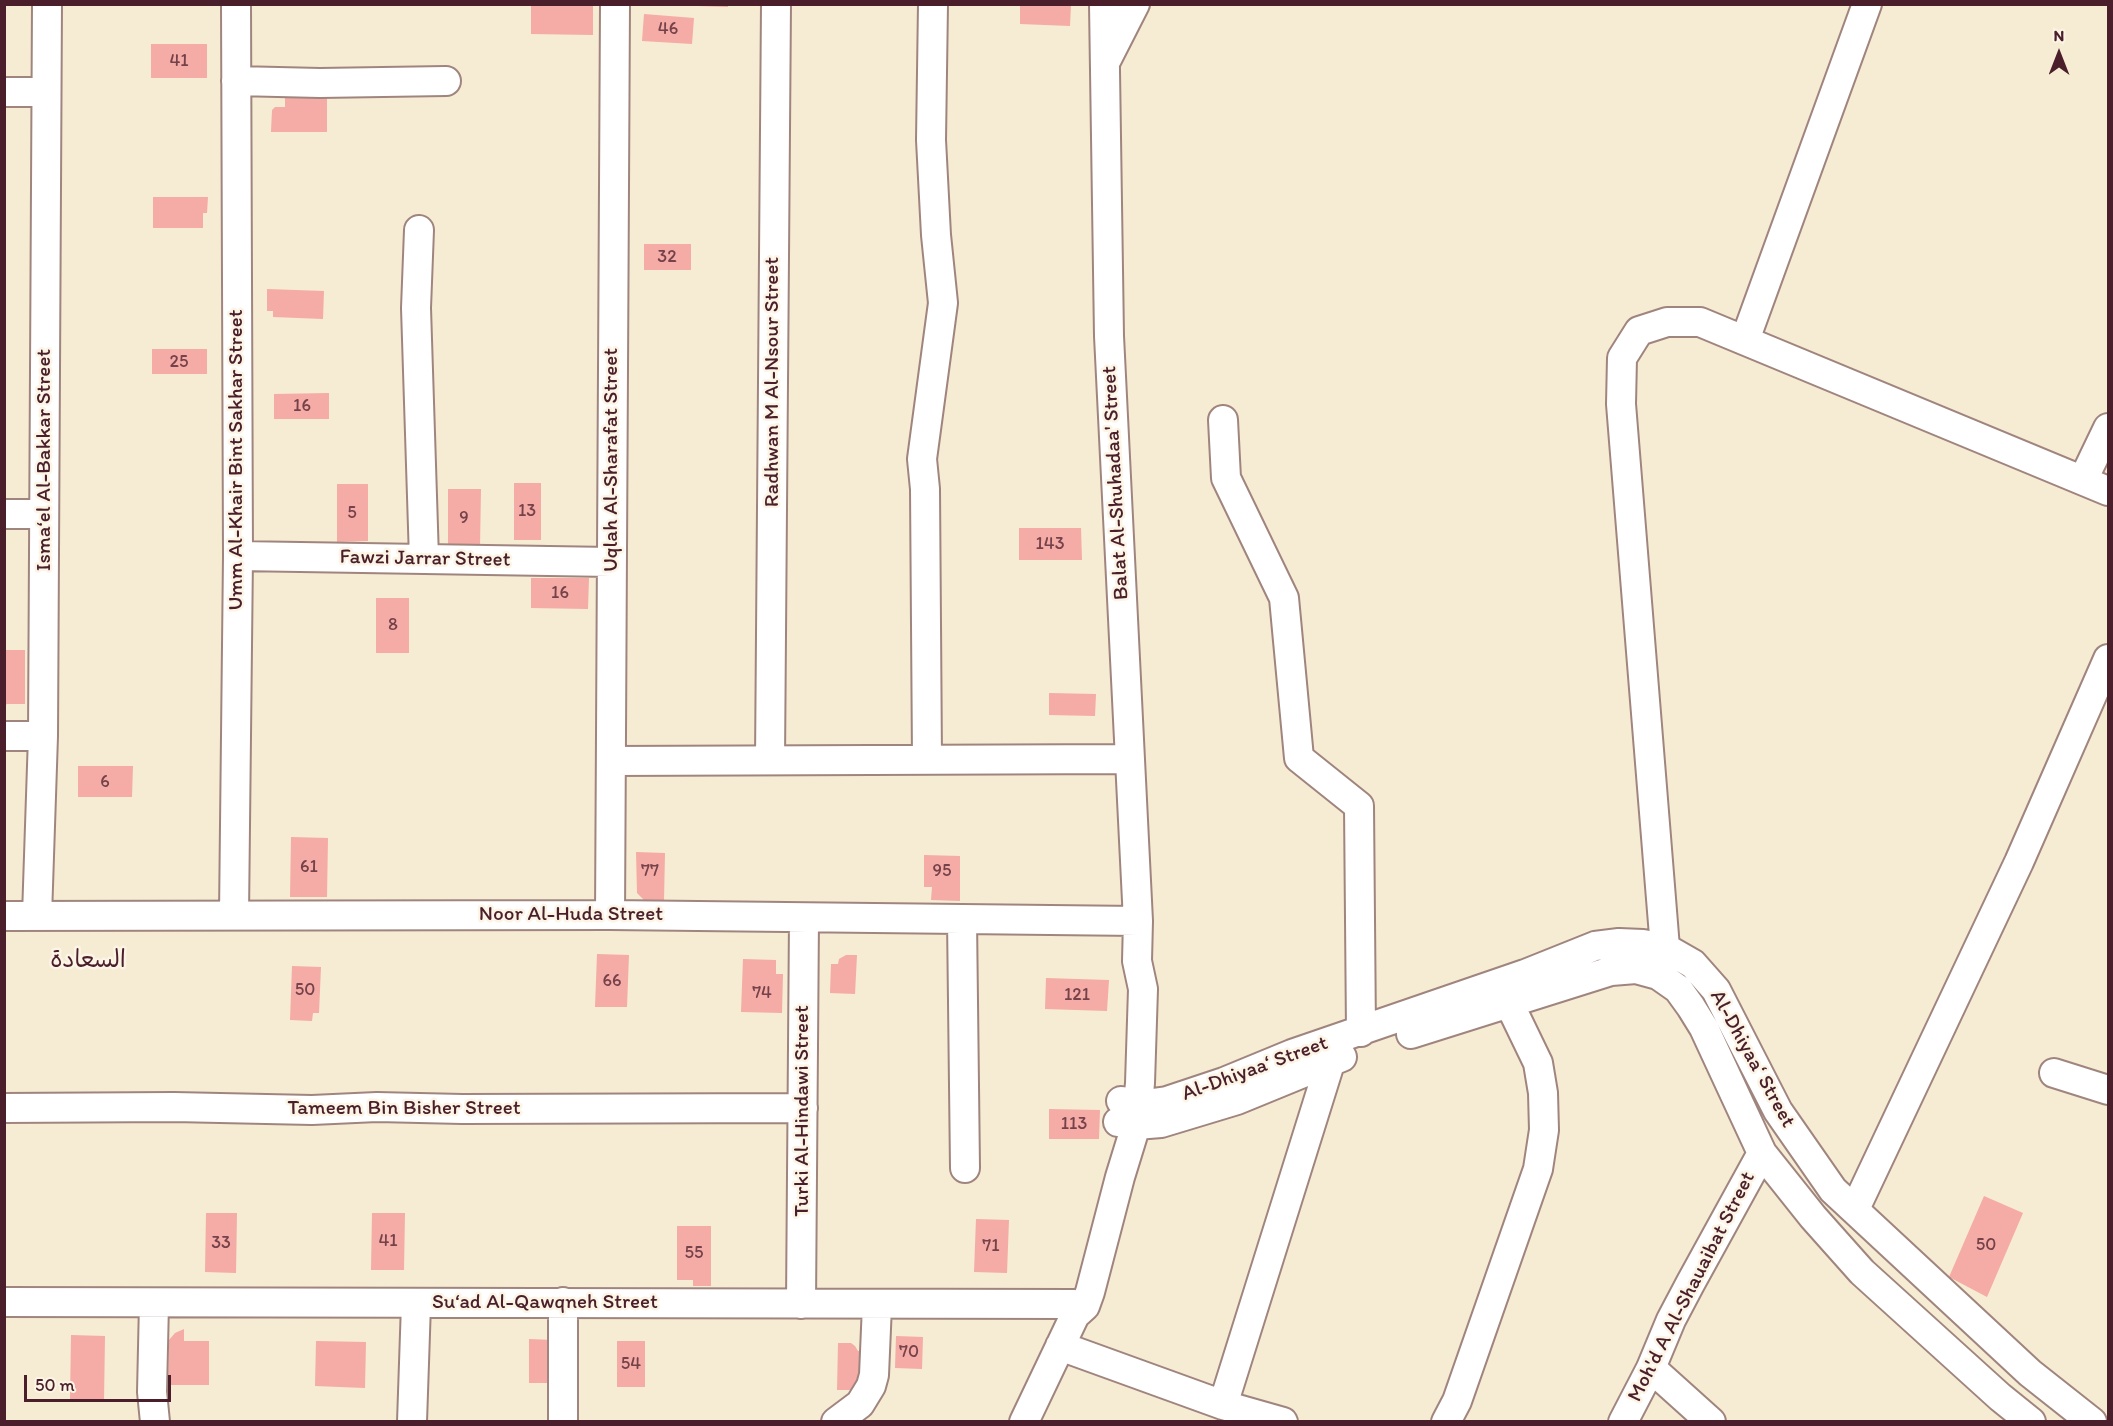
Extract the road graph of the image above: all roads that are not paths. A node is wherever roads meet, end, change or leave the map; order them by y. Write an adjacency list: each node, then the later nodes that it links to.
1 (47, 4): 13 (street, Isma‘el Al-Bakkar Street)
2 (236, 4): 10 (street, Umm Al-Khair Bint Sakhar Street)
3 (615, 4): 23 (street, Uqlah Al-Sharafat Street)
4 (776, 4): 30 (street, Radhwan M Al-Nsour Street)
5 (933, 4): 27 (street)
6 (1104, 4): 9 (street, Balat Al-Shuhadaa' Street)
7 (1135, 4): 9 (street)
8 (1867, 4): 15 (street)
9 (1104, 63): 28 (street, Balat Al-Shuhadaa' Street)
10 (236, 81): 11 (street); 21 (street, Umm Al-Khair Bint Sakhar Street)
11 (446, 81)
12 (4, 92): 13 (street)
13 (46, 93): 20 (street, Isma‘el Al-Bakkar Street)
14 (419, 230): 22 (street)
15 (1744, 340): 18 (street); 38 (street)
16 (1223, 420): 40 (street)
17 (2109, 428): 18 (street)
18 (2096, 485)
19 (4, 514): 20 (street)
20 (44, 514): 26 (street, Isma‘el Al-Bakkar Street)
21 (238, 556): 22 (street, Fawzi Jarrar Street); 31 (street, Umm Al-Khair Bint Sakhar Street)
22 (424, 559): 23 (street, Fawzi Jarrar Street)
23 (611, 562): 29 (street, Uqlah Al-Sharafat Street)
24 (2109, 659): 49 (street)
25 (4, 736): 26 (street)
26 (43, 736): 34 (street, Isma‘el Al-Bakkar Street)
27 (927, 759): 28 (street); 30 (street)
28 (1130, 759): 37 (street, Balat Al-Shuhadaa' Street)
29 (612, 760): 30 (street); 32 (street, Uqlah Al-Sharafat Street)
30 (770, 760)
31 (234, 915): 32 (street, Noor Al-Huda Street); 34 (street, Noor Al-Huda Street)
32 (610, 915): 35 (street, Noor Al-Huda Street)
33 (4, 916): 34 (street, Noor Al-Huda Street)
34 (38, 916)
35 (804, 918): 36 (street, Noor Al-Huda Street); 45 (street, Turki Al-Hindawi Street)
36 (962, 919): 37 (street, Noor Al-Huda Street); 48 (street)
37 (1138, 921): 46 (street, Balat Al-Shuhadaa' Street)
38 (1665, 948): 40 (street, Al-Dhiyaa‘ Street); 49 (street, Al-Dhiyaa‘ Street)
39 (1509, 1003): 41 (street, Al-Dhiyaa‘ Street); 47 (street, Al-Dhiyaa‘ Street); 66 (street)
40 (1361, 1032): 46 (street, Al-Dhiyaa‘ Street)
41 (1331, 1060): 46 (street, Al-Dhiyaa‘ Street); 59 (street)
42 (2054, 1073): 43 (street)
43 (2109, 1090)
44 (4, 1107): 45 (street, Tameem Bin Bisher Street)
45 (803, 1108): 54 (street, Turki Al-Hindawi Street)
46 (1127, 1113): 56 (street, Balat Al-Shuhadaa' Street)
47 (1762, 1153): 58 (street, Moh'd A Al-Shauaibat Street); 69 (street, Al-Dhiyaa‘ Street)
48 (965, 1168)
49 (1855, 1209): 70 (street, Al-Dhiyaa‘ Street)
50 (4, 1302): 52 (street, Su‘ad Al-Qawqneh Street)
51 (563, 1302): 53 (street, Su‘ad Al-Qawqneh Street); 54 (street, Su‘ad Al-Qawqneh Street); 62 (street)
52 (154, 1303): 53 (street, Su‘ad Al-Qawqneh Street); 60 (street)
53 (416, 1304): 61 (street)
54 (801, 1304): 55 (street, Su‘ad Al-Qawqneh Street)
55 (877, 1305): 56 (street, Su‘ad Al-Qawqneh Street); 63 (street)
56 (1078, 1308): 57 (street, Balat Al-Shuhadaa' Street)
57 (1060, 1346): 59 (street); 64 (street, Balat Al-Shuhadaa' Street)
58 (1651, 1368): 67 (street, Moh'd A Al-Shauaibat Street); 68 (street)
59 (1223, 1405): 65 (street)
60 (154, 1422)
61 (412, 1422)
62 (563, 1422)
63 (836, 1422)
64 (1024, 1422)
65 (1283, 1422)
66 (1446, 1422)
67 (1623, 1422)
68 (1711, 1422)
69 (2031, 1422)
70 (2092, 1422)

